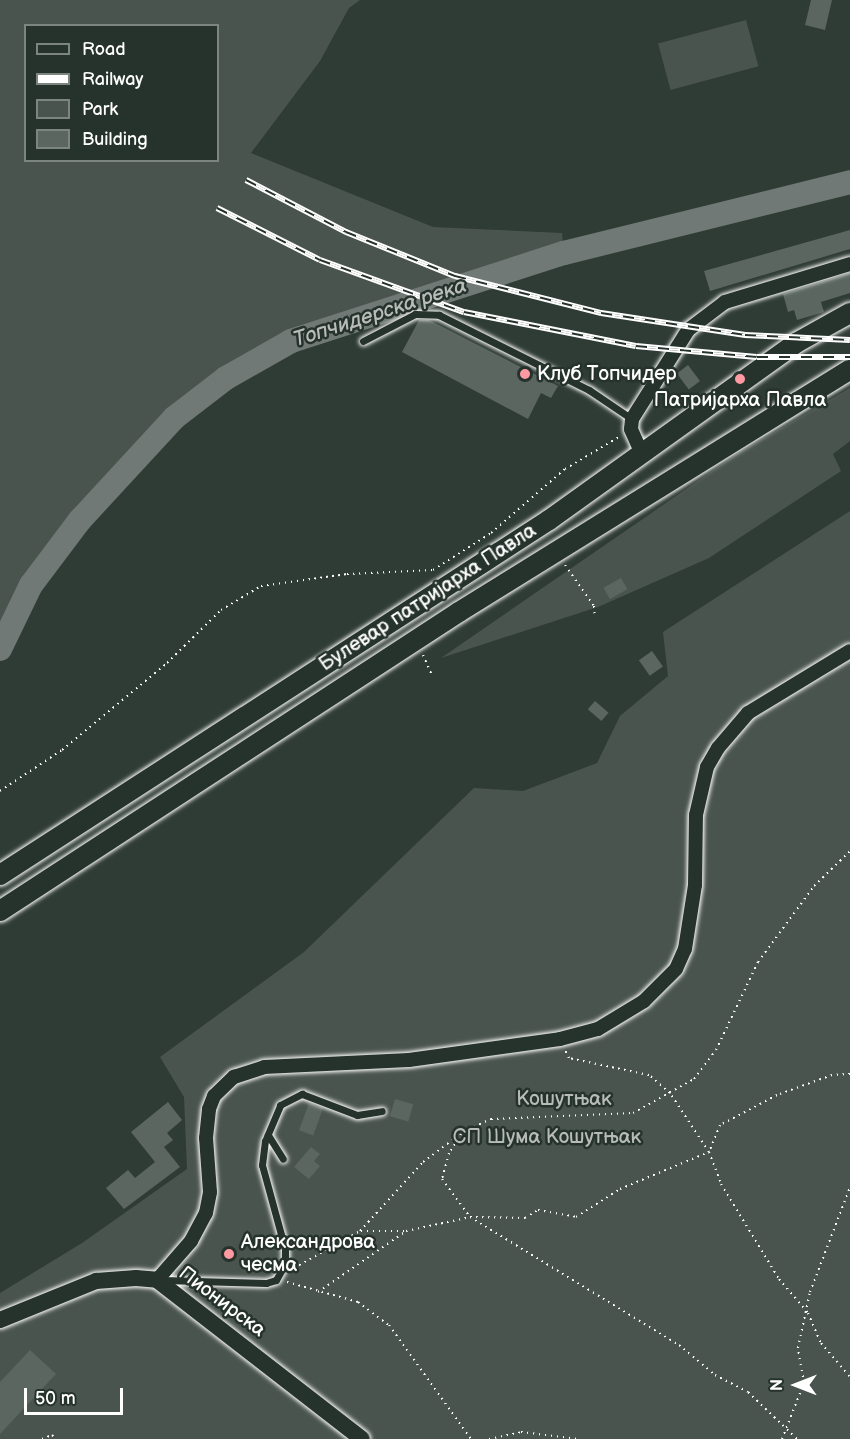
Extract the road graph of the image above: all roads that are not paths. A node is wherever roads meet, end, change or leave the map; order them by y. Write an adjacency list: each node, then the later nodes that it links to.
1 (850, 264): 5 (street)
2 (850, 313): 6 (main road, Булевар патријарха Павла)
3 (363, 341): 5 (lane)
4 (850, 370): 9 (main road, Булевар патријарха Павла)
5 (632, 424): 6 (street)
6 (642, 454): 8 (main road, Булевар патријарха Павла)
7 (850, 651): 13 (street)
8 (0, 874)
9 (0, 911)
10 (382, 1112): 11 (lane)
11 (268, 1135): 12 (lane); 13 (lane)
12 (283, 1159)
13 (157, 1280): 14 (street, Пионирска); 15 (street, Пионирска)
14 (0, 1320)
15 (362, 1439)

